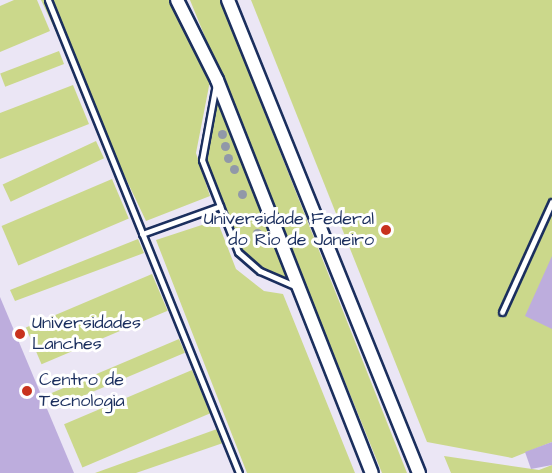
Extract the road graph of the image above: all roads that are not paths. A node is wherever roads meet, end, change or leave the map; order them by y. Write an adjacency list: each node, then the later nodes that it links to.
1 (48, 0): 7 (lane)
2 (177, 0): 4 (street)
3 (228, 0): 12 (street)
4 (217, 80): 6 (lane); 8 (street)
5 (552, 202): 9 (lane)
6 (220, 206): 7 (lane); 8 (lane)
7 (142, 234): 10 (lane)
8 (301, 288): 11 (street)
9 (502, 312)
10 (239, 473)
11 (372, 473)
12 (419, 473)

